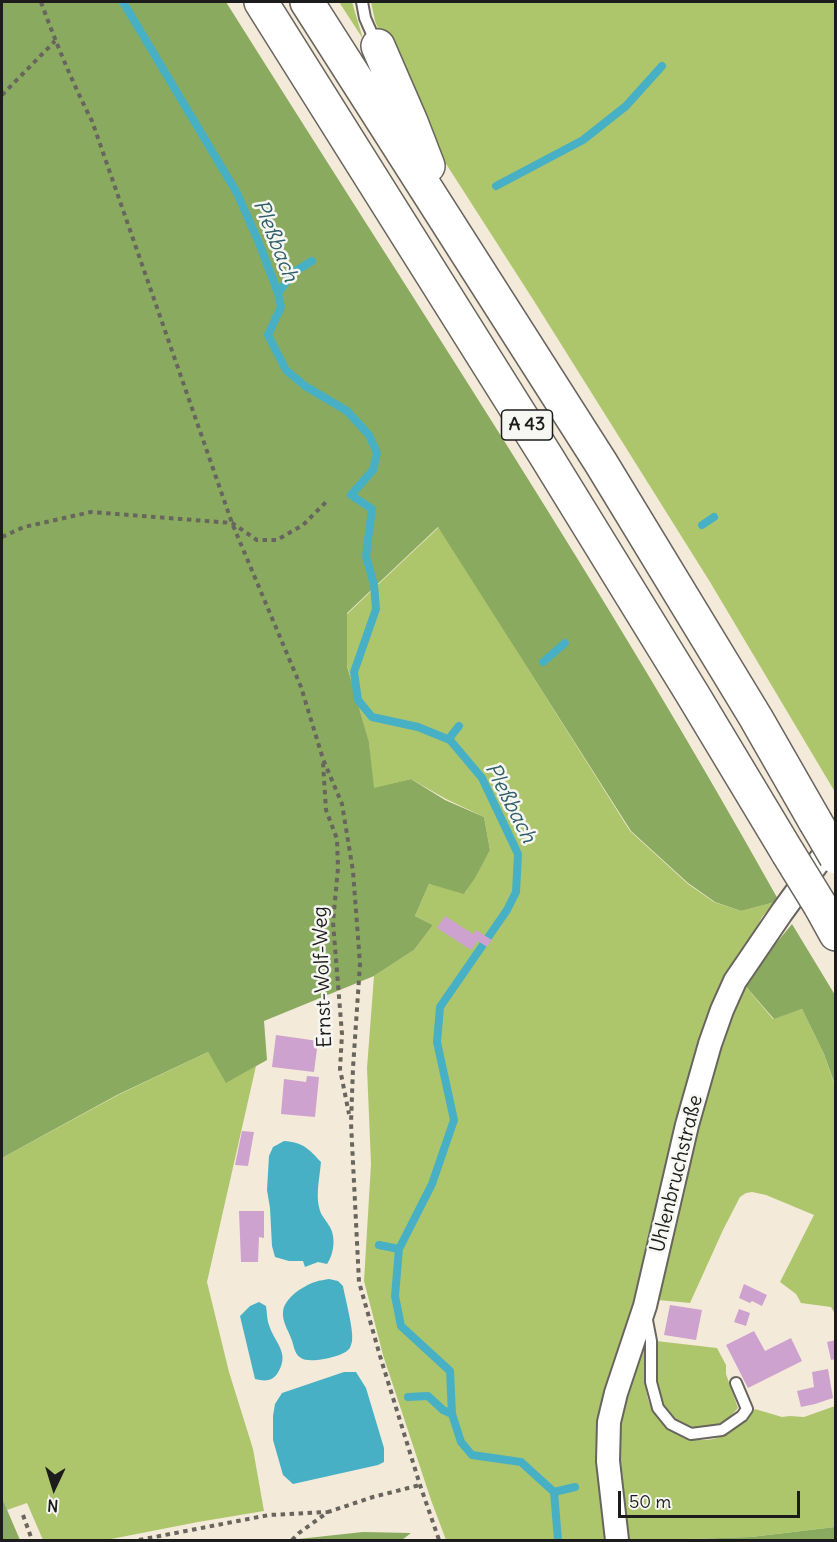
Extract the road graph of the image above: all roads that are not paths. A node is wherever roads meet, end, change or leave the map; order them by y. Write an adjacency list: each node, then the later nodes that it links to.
1 (261, 2): 8 (highway, A 43, bridge)
2 (307, 2): 5 (highway, A 43)
3 (362, 2): 4 (lane)
4 (378, 46): 5 (highway)
5 (451, 226): 6 (highway, A 43)
6 (825, 830): 7 (highway, A 43, bridge); 9 (street, Uhlenbruchstraße)
7 (836, 857)
8 (836, 934)
9 (645, 1306): 10 (lane); 11 (street, Uhlenbruchstraße)
10 (736, 1383)
11 (617, 1540)

